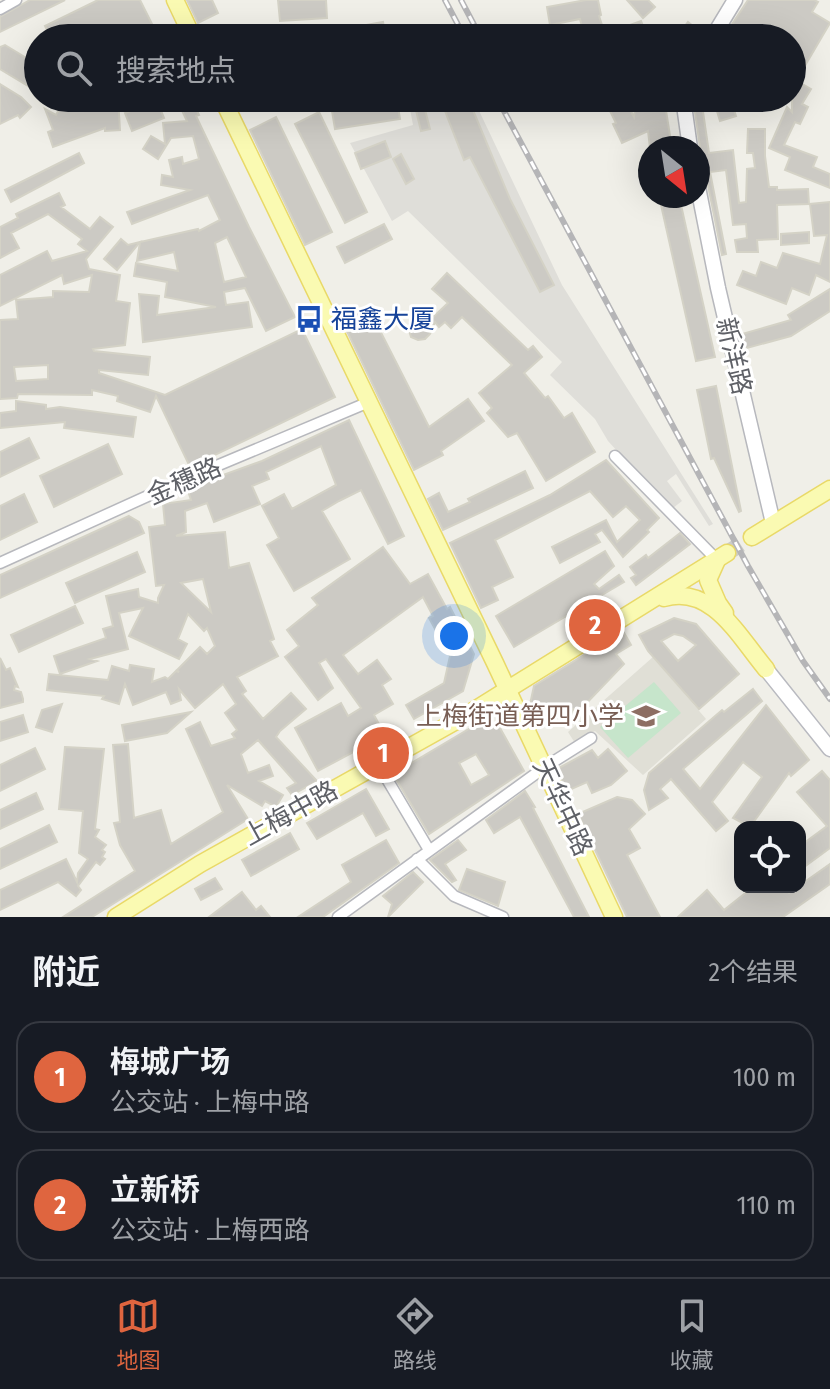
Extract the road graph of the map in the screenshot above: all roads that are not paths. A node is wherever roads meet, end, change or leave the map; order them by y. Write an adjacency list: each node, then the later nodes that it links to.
1 (16, 0): 4 (street)
2 (175, 0): 5 (main road)
3 (735, 0): 6 (street)
4 (1, 7)
5 (186, 24)
6 (720, 24)
7 (229, 112): 11 (main road, 天华中路)
8 (685, 112): 9 (street)
9 (688, 136)
10 (702, 208): 14 (street, 新洋路)
11 (369, 402): 17 (street, 金穗路); 20 (main road, 天华中路)
12 (615, 456): 16 (street)
13 (830, 489): 14 (main road)
14 (773, 523): 15 (main road)
15 (752, 537)
16 (722, 557): 18 (main road, 上梅中路); 19 (main road)
17 (0, 563)
18 (648, 603): 19 (main road); 20 (main road, 上梅中路)
19 (766, 669): 22 (street)
20 (509, 693): 23 (main road, 天华中路); 24 (main road, 上梅中路)
21 (591, 738): 23 (street)
22 (830, 749)
23 (545, 767): 25 (street); 28 (main road, 天华中路)
24 (380, 768): 25 (street); 27 (main road, 上梅中路)
25 (429, 850): 26 (street)
26 (417, 859): 31 (street); 32 (street)
27 (205, 866): 29 (main road, 上梅中路); 30 (main road, 上梅中路)
28 (612, 913)
29 (116, 917)
30 (131, 917)
31 (338, 917)
32 (503, 917)

